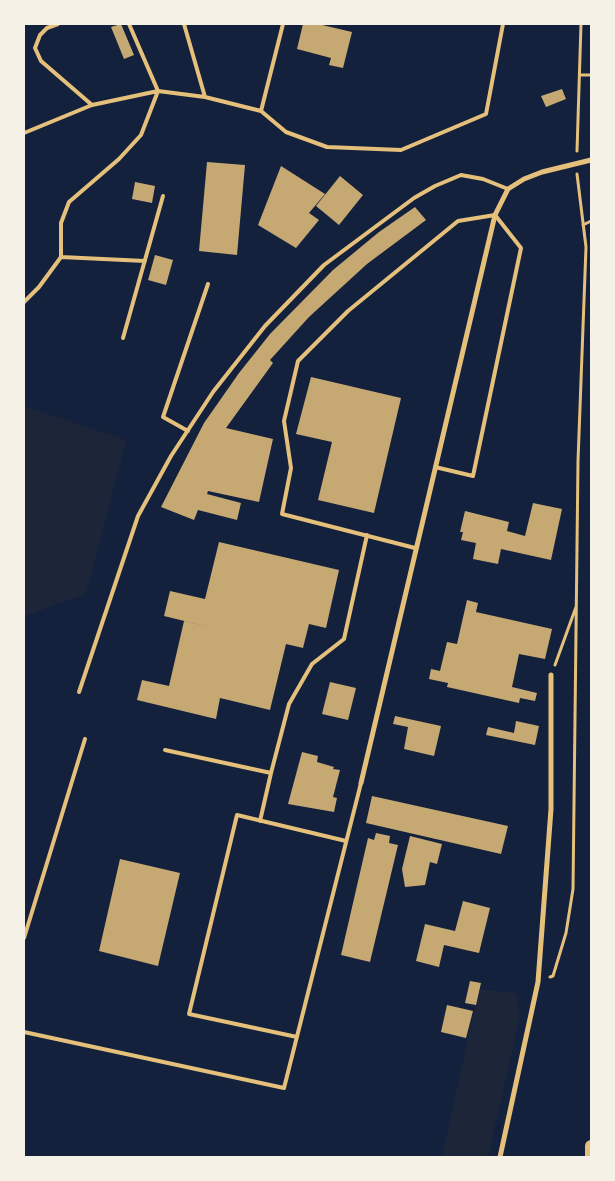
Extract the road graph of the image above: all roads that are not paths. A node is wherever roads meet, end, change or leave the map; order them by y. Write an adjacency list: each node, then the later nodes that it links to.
1 (58, 24): 8 (lane)
2 (129, 24): 6 (lane)
3 (184, 24): 7 (lane)
4 (283, 24): 9 (lane)
5 (503, 24): 9 (lane)
6 (158, 91): 7 (lane); 8 (lane); 15 (lane)
7 (205, 98): 9 (lane)
8 (92, 105): 10 (lane)
9 (261, 111)
10 (24, 134)
11 (591, 160): 12 (street)
12 (508, 189): 14 (street); 20 (lane)
13 (163, 196): 16 (lane)
14 (495, 215): 21 (street); 21 (lane); 22 (lane)
15 (62, 256): 16 (lane); 18 (lane)
16 (145, 261): 19 (lane)
17 (208, 284): 20 (lane)
18 (24, 302)
19 (123, 338)
20 (188, 431): 25 (lane)
21 (434, 467): 23 (street)
22 (367, 536): 23 (lane); 28 (lane)
23 (415, 548): 29 (street)
24 (552, 675): 36 (street)
25 (80, 692)
26 (85, 739): 32 (lane)
27 (165, 750): 28 (lane)
28 (271, 773): 30 (lane)
29 (361, 783): 31 (lane)
30 (260, 821): 31 (lane); 34 (lane)
31 (346, 841): 34 (lane)
32 (24, 938)
33 (24, 1032): 34 (lane)
34 (297, 1037)
35 (591, 1146): 37 (main road)
36 (500, 1157)
37 (591, 1157)

